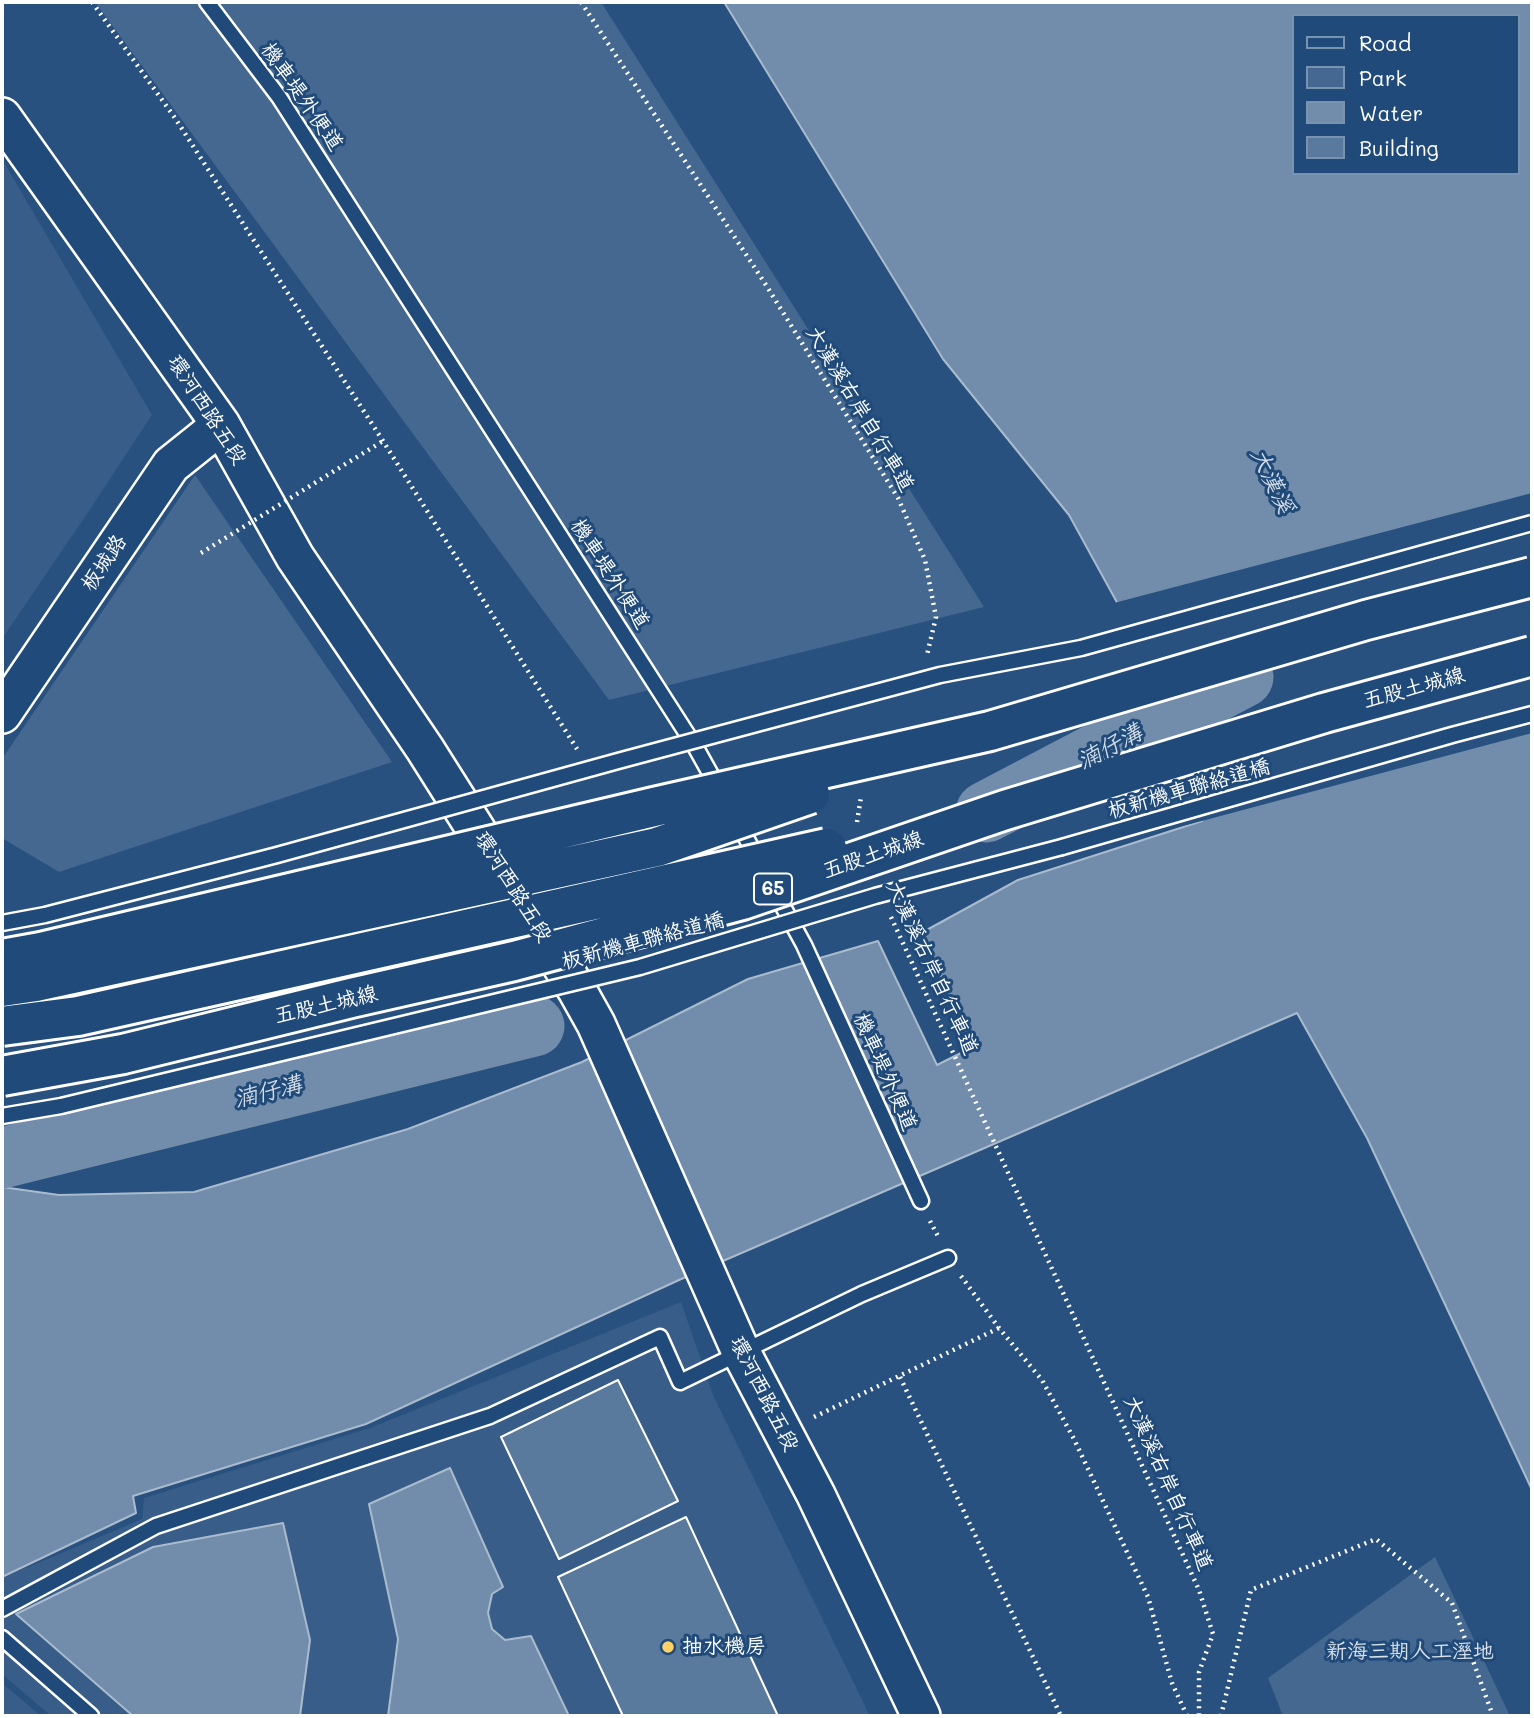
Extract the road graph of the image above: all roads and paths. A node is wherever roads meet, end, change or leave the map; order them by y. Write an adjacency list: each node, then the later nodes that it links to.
1 (92, 2): 6 (path)
2 (207, 2): 26 (lane, 機車堤外便道)
3 (581, 2): 11 (path, 大漢溪右岸自行車道)
4 (2, 117): 5 (street, 環河西路五段)
5 (221, 425): 13 (street, 板城路); 29 (street, 環河西路五段)
6 (383, 441): 8 (path, bridge); 15 (path)
7 (1532, 523): 20 (lane, bridge)
8 (201, 553)
9 (1532, 577): 14 (highway, bridge)
10 (1532, 656): 17 (highway, 五股土城線 / 65, bridge)
11 (927, 658)
12 (1532, 714): 25 (lane, 板新機車聯絡道橋, bridge)
13 (2, 715)
14 (990, 731): 21 (highway, bridge); 22 (highway, bridge)
15 (580, 754)
16 (866, 786): 18 (path)
17 (1004, 810): 23 (highway, bridge); 24 (highway, 五股土城線 / 65, bridge)
18 (856, 831)
19 (887, 908): 38 (path, 大漢溪右岸自行車道)
20 (2, 923)
21 (2, 959)
22 (2, 987)
23 (2, 1026)
24 (2, 1076)
25 (2, 1116)
26 (921, 1201): 27 (path)
27 (948, 1258): 28 (path); 29 (lane)
28 (999, 1328): 30 (path); 37 (path)
29 (741, 1352): 32 (lane); 35 (street, 環河西路五段)
30 (900, 1377): 31 (path); 36 (path)
31 (808, 1420)
32 (2, 1609)
33 (2, 1638): 34 (lane)
34 (91, 1716)
35 (921, 1716)
36 (1061, 1716)
37 (1187, 1716)
38 (1199, 1716)
39 (1222, 1716): 40 (path)
40 (1493, 1716)

